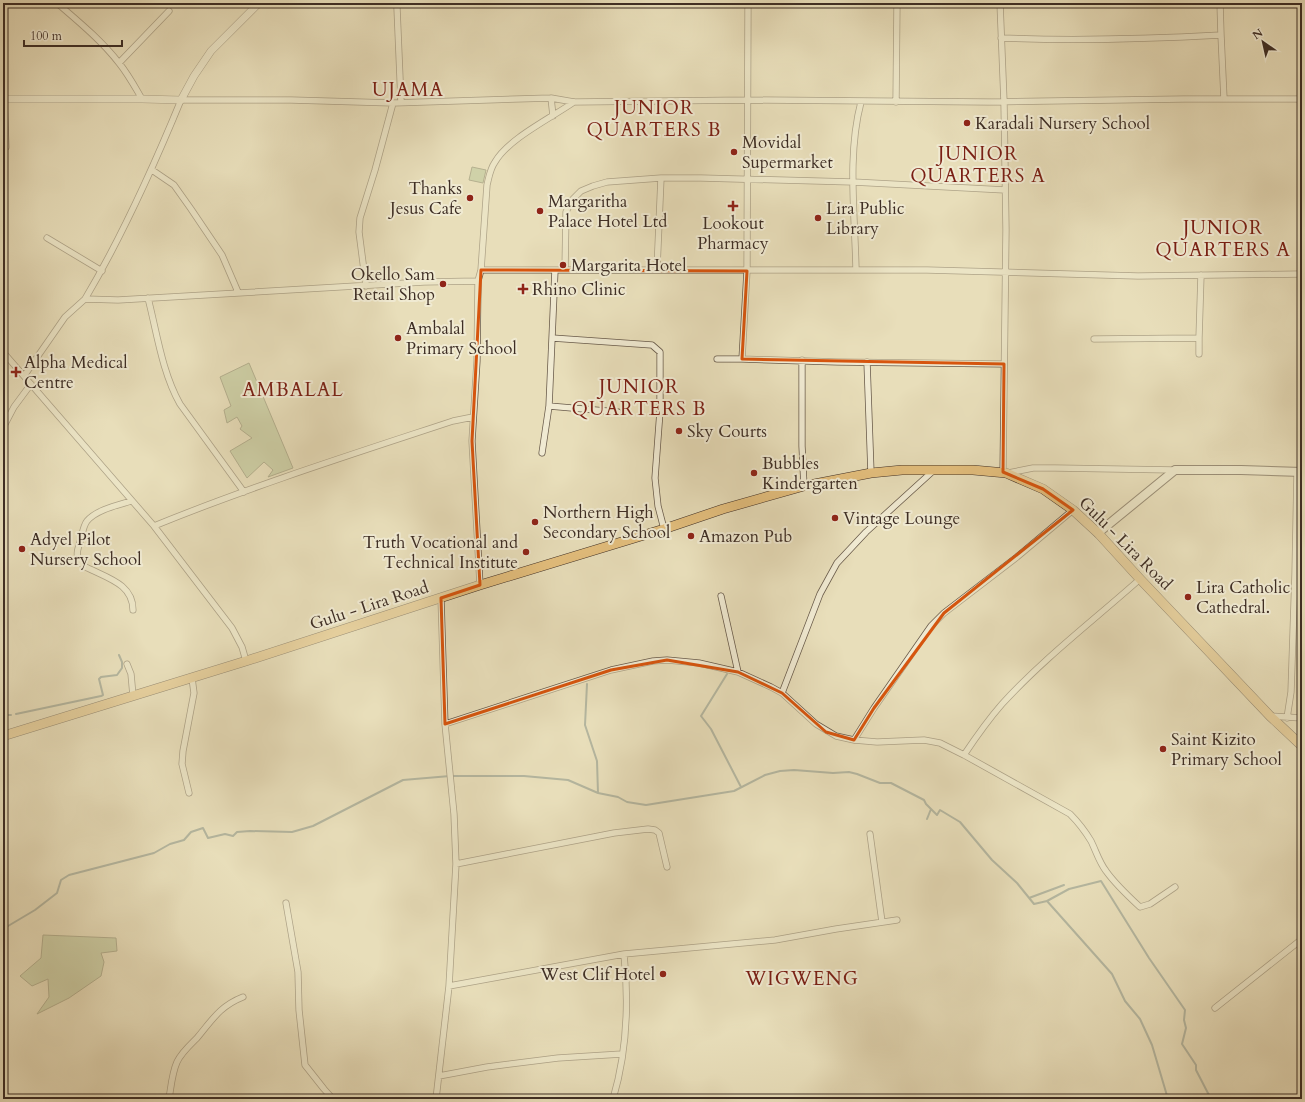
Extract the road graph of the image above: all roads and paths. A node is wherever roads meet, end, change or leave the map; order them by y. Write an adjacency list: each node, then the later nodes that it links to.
1 (58, 3): 11 (street)
2 (259, 3): 17 (street)
3 (396, 3): 19 (street)
4 (748, 3): 18 (street)
5 (897, 3): 22 (street)
6 (1000, 3): 10 (street)
7 (1220, 3): 9 (street)
8 (169, 11): 11 (street)
9 (1220, 35): 10 (street); 15 (street)
10 (1001, 38): 23 (street)
11 (119, 63): 14 (street)
12 (551, 98): 19 (street); 20 (street); 25 (street)
13 (4, 99): 14 (street); 26 (street)
14 (142, 99): 17 (street)
15 (1224, 99): 16 (street); 23 (street)
16 (1302, 99)
17 (181, 100): 24 (street); 27 (street)
18 (748, 100): 20 (street); 21 (street); 29 (street)
19 (401, 102): 24 (street)
20 (574, 102): 25 (street)
21 (861, 102): 22 (street); 30 (street)
22 (896, 102): 23 (street)
23 (1004, 102): 31 (street)
24 (392, 103): 44 (street)
25 (553, 116): 34 (street)
26 (6, 147)
27 (152, 170): 38 (street); 45 (street)
28 (661, 178): 29 (street); 33 (street); 36 (street)
29 (747, 179): 30 (street); 39 (street)
30 (853, 182): 31 (street); 37 (street)
31 (1005, 190): 40 (street)
32 (47, 238): 38 (street)
33 (657, 269): 36 (street); 39 (street)
34 (481, 270): 35 (street); 43 (street)
35 (555, 270): 36 (street); 48 (street)
36 (565, 270)
37 (856, 270): 39 (street); 40 (street)
38 (102, 271): 47 (street)
39 (746, 271): 53 (street)
40 (1006, 272): 42 (street); 57 (street)
41 (1302, 274): 42 (street)
42 (1201, 275): 49 (street)
43 (478, 281): 44 (street); 62 (street)
44 (366, 286): 45 (street)
45 (238, 292): 46 (street)
46 (148, 298): 47 (street); 71 (street)
47 (85, 299): 58 (street)
48 (552, 338): 60 (street); 75 (street)
49 (1199, 338): 50 (street); 52 (street)
50 (1094, 339)
51 (3, 352): 58 (street)
52 (1199, 354)
53 (742, 358): 54 (street); 55 (street)
54 (717, 359)
55 (802, 360): 56 (street); 70 (street)
56 (866, 362): 57 (street); 69 (street)
57 (1004, 364): 67 (street)
58 (24, 376): 59 (street)
59 (31, 384): 63 (street); 72 (street)
60 (549, 406): 61 (street); 64 (street)
61 (618, 412)
62 (473, 417): 71 (street); 78 (street)
63 (3, 428)
64 (542, 453)
65 (933, 470): 67 (main road, Gulu - Lira Road); 69 (main road, Gulu - Lira Road); 86 (street)
66 (1175, 470): 67 (street); 68 (main road); 76 (main road)
67 (1005, 472): 73 (main road, Gulu - Lira Road)
68 (1299, 472): 89 (street)
69 (871, 473): 70 (main road, Gulu - Lira Road)
70 (804, 486): 75 (main road, Gulu - Lira Road)
71 (244, 492): 74 (street)
72 (131, 501): 74 (street); 81 (street)
73 (1073, 510): 76 (main road, Gulu - Lira Road); 93 (street)
74 (154, 526): 82 (street)
75 (664, 528): 78 (main road, Gulu - Lira Road)
76 (1098, 533): 77 (main road, Gulu - Lira Road)
77 (1140, 579): 88 (main road, Gulu - Lira Road); 95 (street)
78 (480, 585): 80 (main road, Gulu - Lira Road)
79 (721, 596): 84 (street)
80 (441, 598): 82 (main road, Gulu - Lira Road); 91 (street)
81 (133, 610)
82 (246, 661): 85 (main road, Gulu - Lira Road)
83 (128, 666): 87 (street)
84 (738, 672): 86 (street); 91 (street)
85 (192, 678): 87 (main road, Gulu - Lira Road); 96 (street)
86 (782, 693): 93 (street)
87 (133, 696): 92 (main road, Gulu - Lira Road)
88 (1270, 716): 89 (street); 94 (main road, Gulu - Lira Road)
89 (1287, 718): 90 (street)
90 (1302, 718)
91 (445, 724): 98 (street)
92 (3, 736)
93 (854, 740): 95 (street)
94 (1302, 746)
95 (964, 755): 100 (street)
96 (189, 793)
97 (870, 834): 103 (street)
98 (456, 864): 99 (street); 106 (street)
99 (667, 867)
100 (1175, 887)
101 (286, 904): 112 (street)
102 (897, 920): 103 (street)
103 (882, 922): 105 (street)
104 (1302, 939): 108 (street)
105 (624, 954): 106 (street); 109 (street)
106 (449, 986): 110 (street)
107 (243, 997): 111 (street)
108 (1215, 1008)
109 (622, 1054): 110 (street); 114 (street)
110 (440, 1076): 113 (street)
111 (169, 1099)
112 (333, 1099)
113 (436, 1099)
114 (613, 1099)

